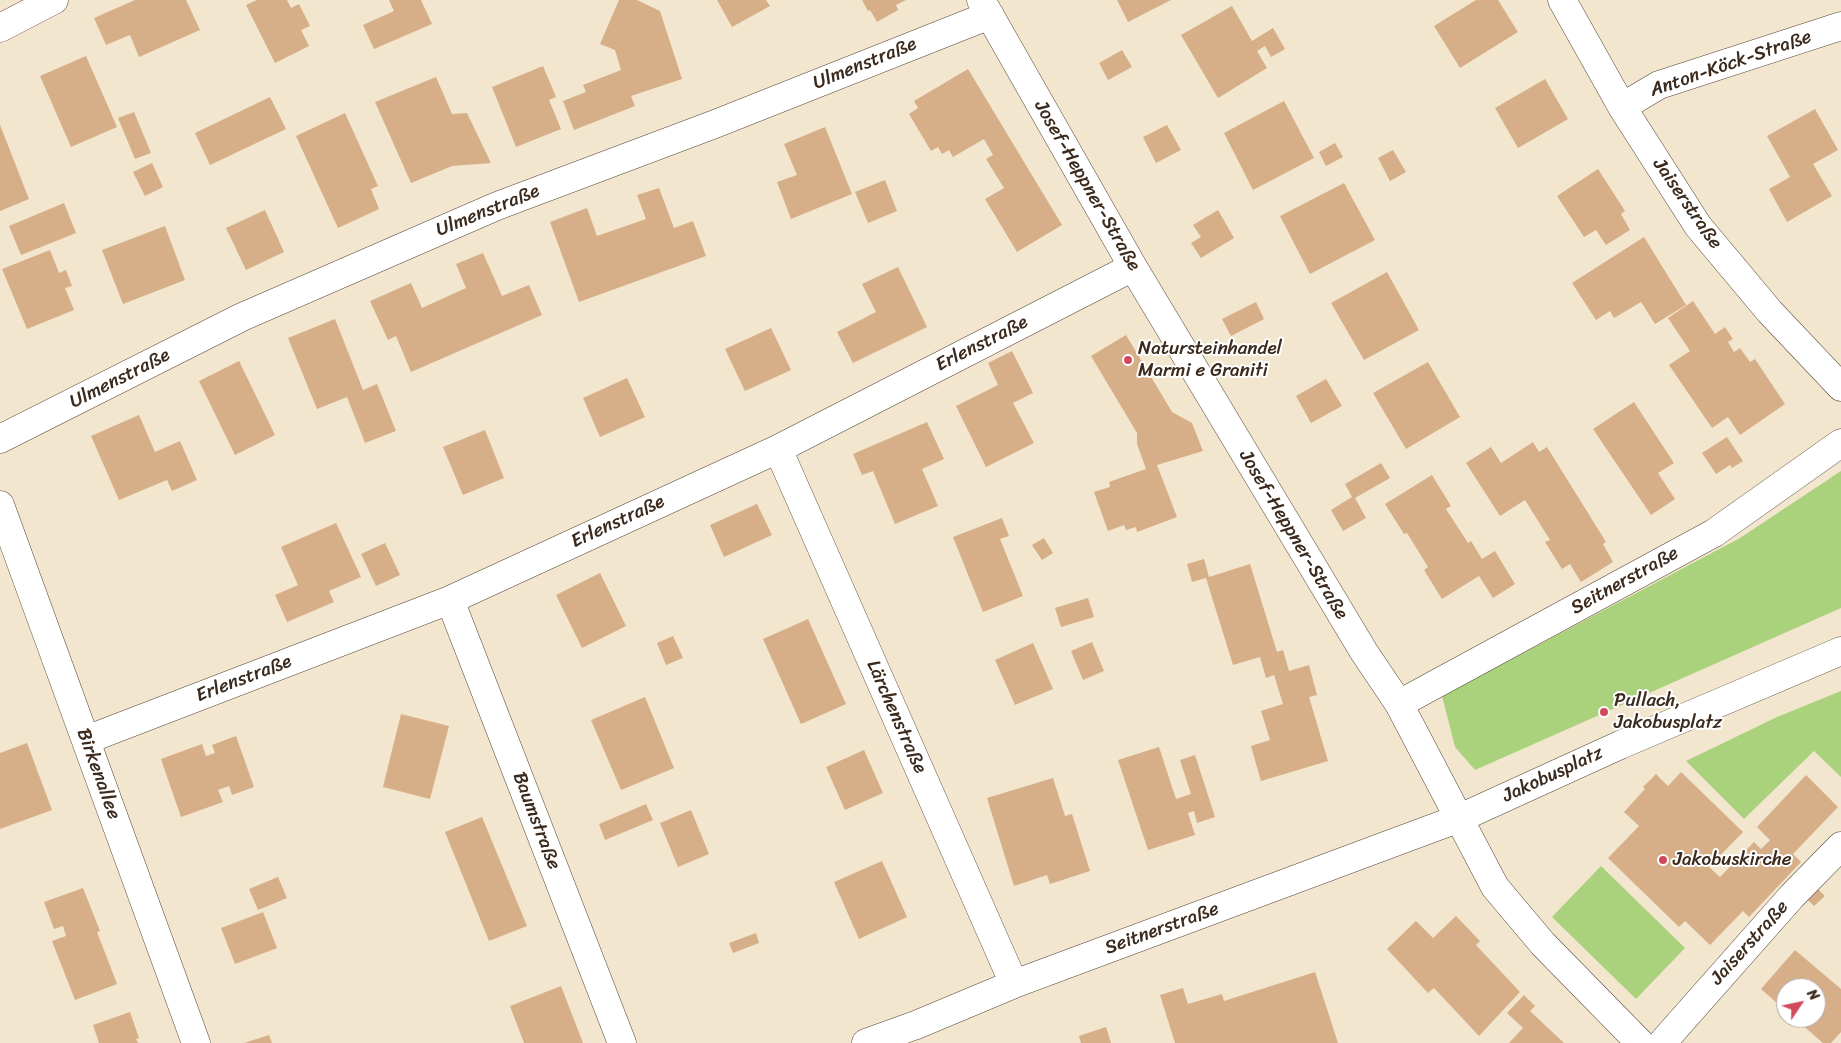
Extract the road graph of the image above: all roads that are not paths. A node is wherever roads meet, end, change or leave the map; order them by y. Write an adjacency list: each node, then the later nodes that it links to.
1 (54, 0): 5 (street)
2 (1562, 0): 6 (street, Jaiserstraße)
3 (985, 8): 7 (street, Josef-Heppner-Straße); 9 (street, Ulmenstraße)
4 (1841, 26): 6 (street, Anton-Köck-Straße)
5 (0, 28)
6 (1622, 106): 8 (street, Jaiserstraße)
7 (1133, 266): 11 (street, Erlenstraße); 15 (street, Josef-Heppner-Straße)
8 (1841, 387)
9 (0, 438)
10 (1841, 443): 15 (street, Seitnerstraße)
11 (778, 449): 13 (street, Erlenstraße); 19 (street, Lärchenstraße)
12 (0, 505): 16 (street, Birkenallee)
13 (450, 600): 16 (street, Erlenstraße); 21 (street, Baumstraße)
14 (1841, 651): 17 (street, Jakobusplatz)
15 (1399, 704): 17 (street, Josef-Heppner-Straße)
16 (86, 740): 20 (street, Birkenallee)
17 (1460, 818): 19 (street, Seitnerstraße); 23 (street, Josef-Heppner-Straße)
18 (1841, 846): 24 (street, Jaiserstraße)
19 (1014, 984): 22 (street, Seitnerstraße)
20 (196, 1043)
21 (622, 1043)
22 (866, 1043)
23 (1640, 1043)
24 (1662, 1043)

